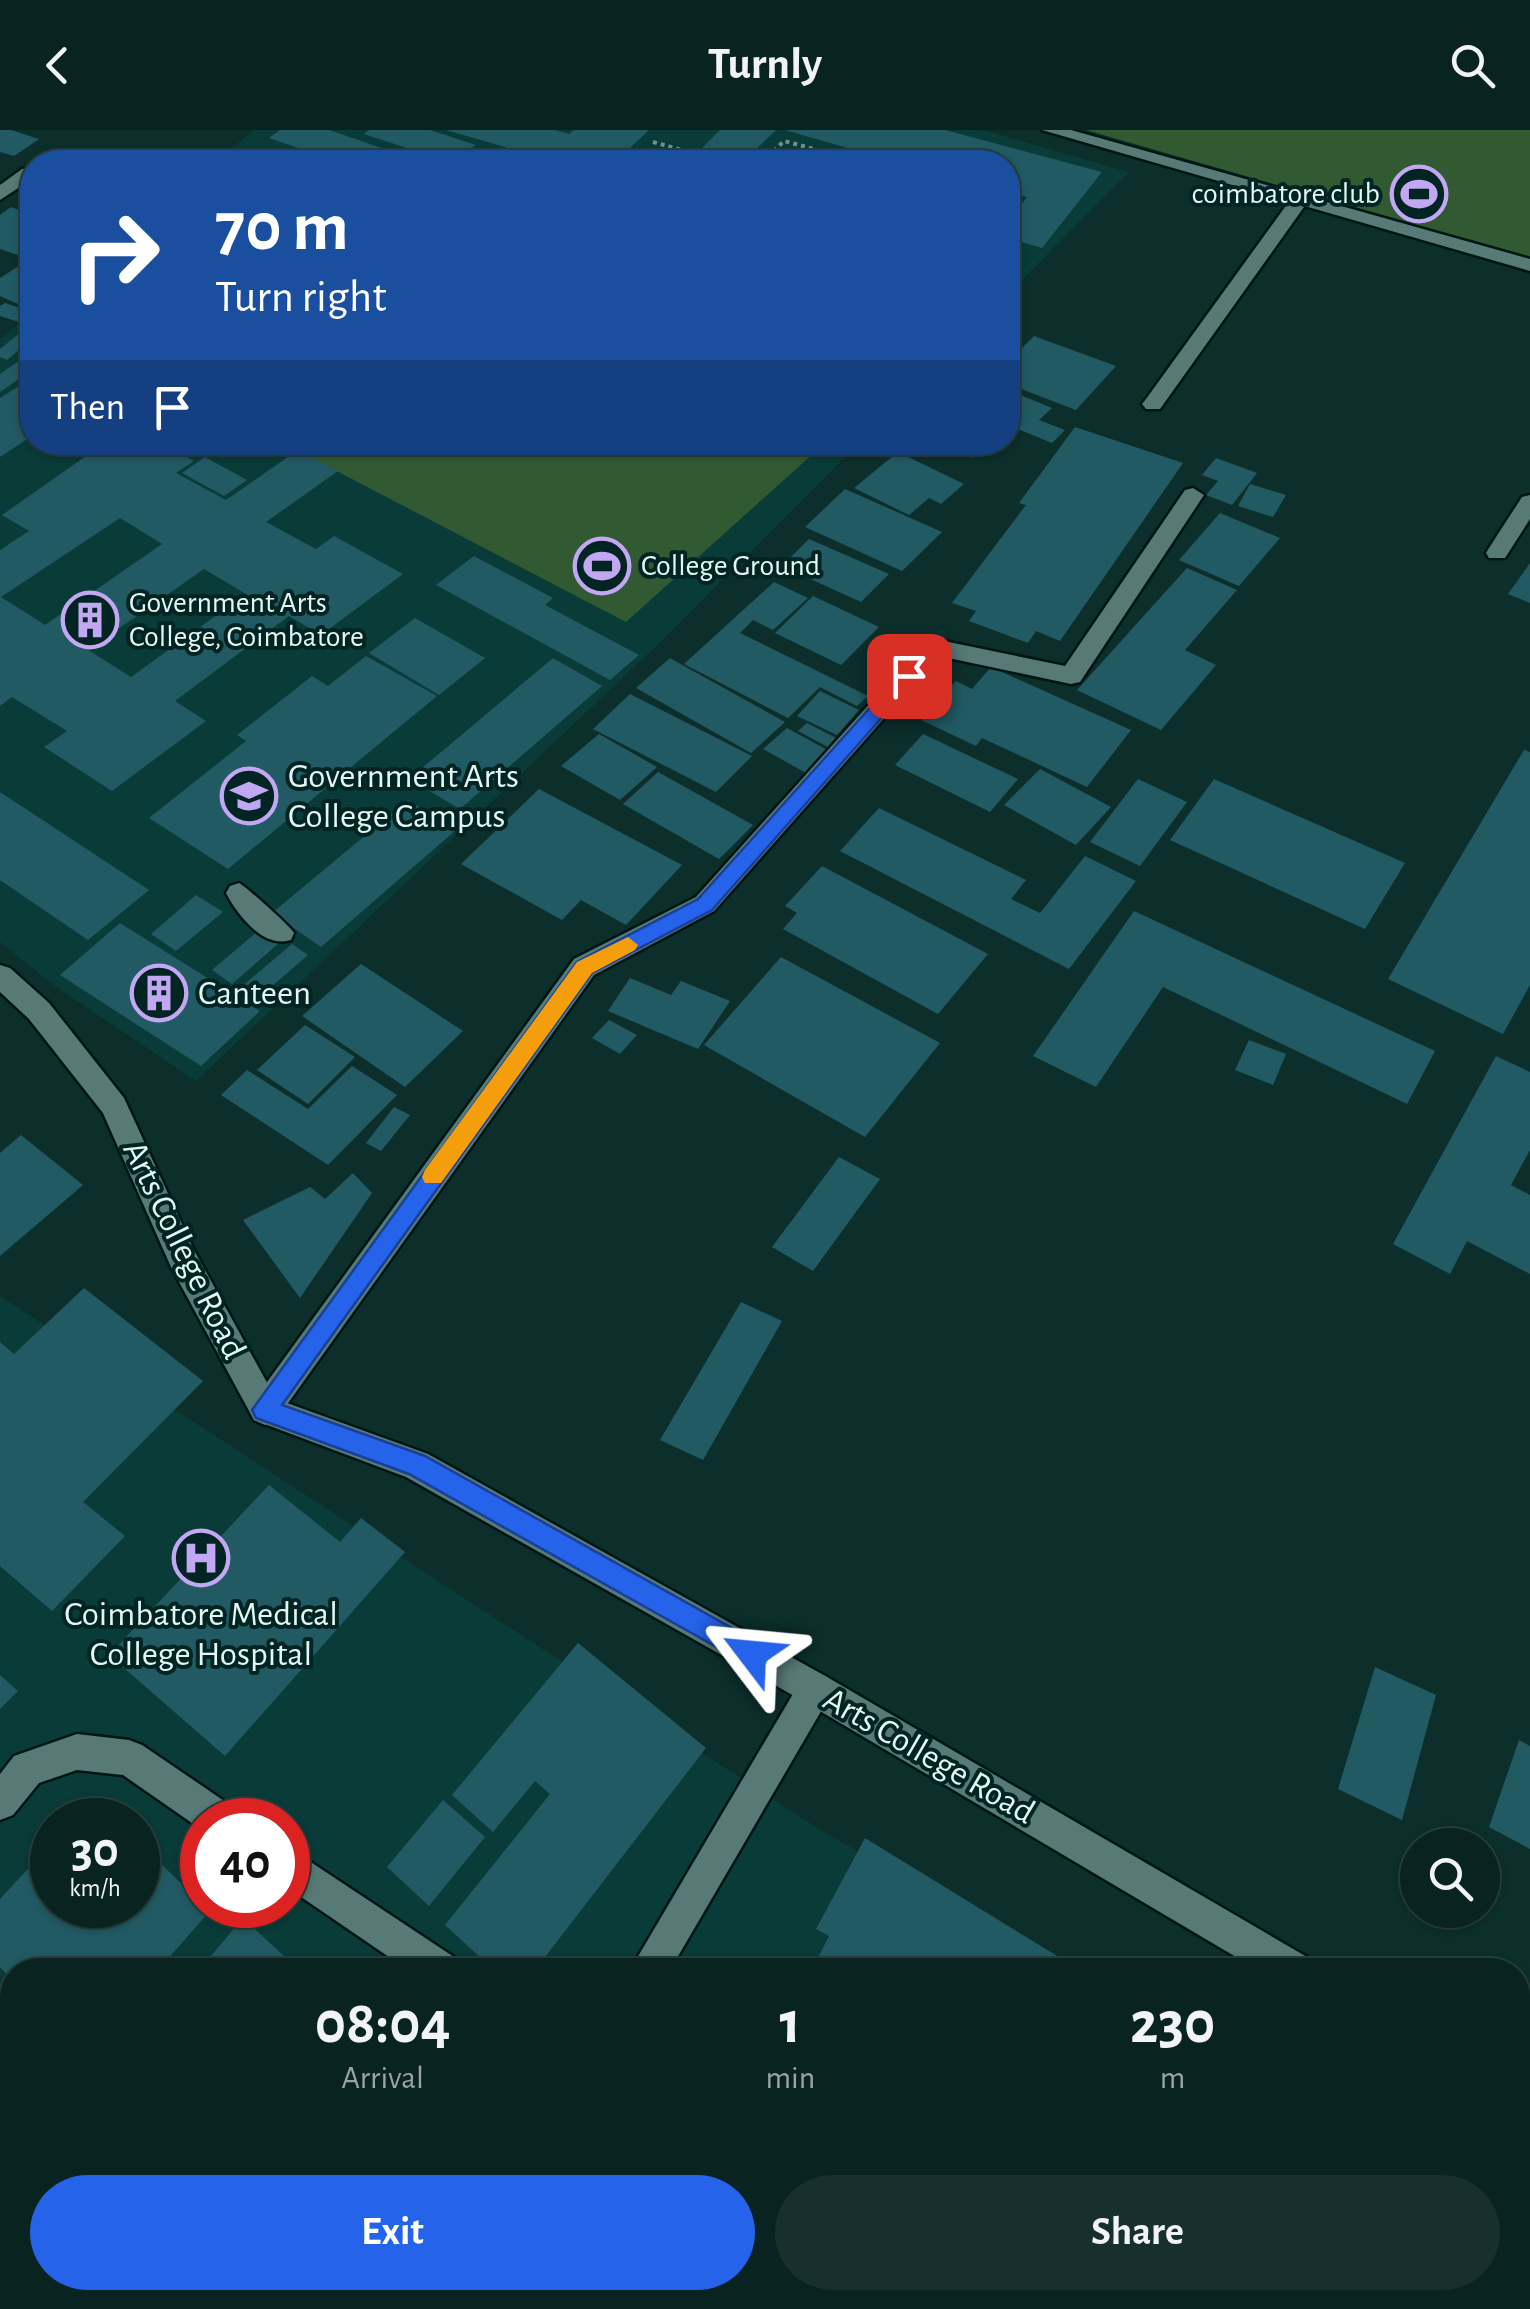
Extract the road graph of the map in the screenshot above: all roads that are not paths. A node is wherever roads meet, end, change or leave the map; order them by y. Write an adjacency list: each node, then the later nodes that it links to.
1 (1051, 130): 2 (street)
2 (1300, 200): 3 (street); 4 (street)
3 (1530, 265)
4 (1152, 404)
5 (1193, 495): 11 (street)
6 (1530, 502): 7 (street)
7 (1497, 553)
8 (239, 893): 9 (street)
9 (281, 934)
10 (0, 976): 11 (street, Arts College Road)
11 (264, 1410): 12 (street, Arts College Road)
12 (815, 1689): 17 (street); 18 (street, Arts College Road)
13 (188, 1798): 14 (street)
14 (0, 1802)
15 (310, 1881): 16 (street)
16 (423, 1958)
17 (657, 1958)
18 (1274, 1958)

